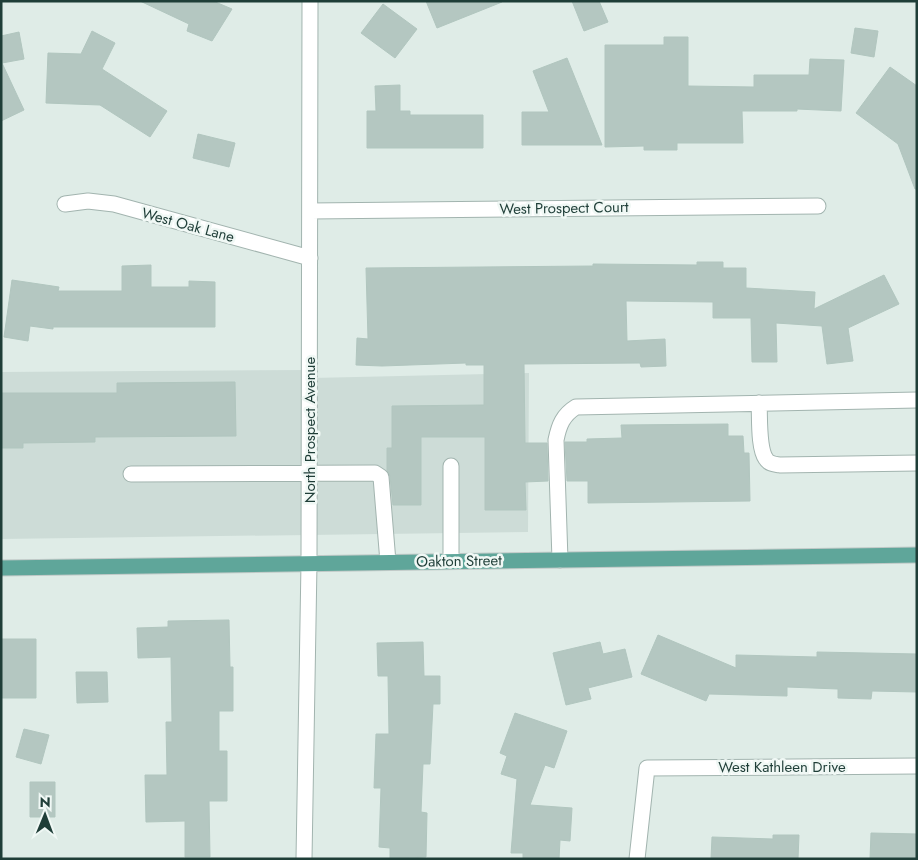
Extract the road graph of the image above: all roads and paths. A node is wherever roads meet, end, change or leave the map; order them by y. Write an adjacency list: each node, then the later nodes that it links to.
1 (310, 1): 4 (street, North Prospect Avenue)
2 (65, 204): 5 (street, West Oak Lane)
3 (818, 206): 4 (street, West Prospect Court)
4 (310, 210): 5 (street, North Prospect Avenue)
5 (310, 258): 10 (street, North Prospect Avenue)
6 (917, 400): 7 (street)
7 (759, 403): 8 (street); 13 (street)
8 (917, 463)
9 (451, 466): 14 (street)
10 (310, 472): 11 (street); 15 (street); 16 (street, North Prospect Avenue)
11 (130, 474)
12 (917, 555): 13 (main road, Oakton Street)
13 (560, 560): 14 (main road, Oakton Street)
14 (451, 561): 15 (main road, Oakton Street)
15 (388, 562): 16 (main road, Oakton Street)
16 (309, 563): 17 (main road, Oakton Street); 19 (street, North Prospect Avenue)
17 (1, 568)
18 (917, 766): 20 (street, West Kathleen Drive)
19 (304, 859)
20 (637, 859)

